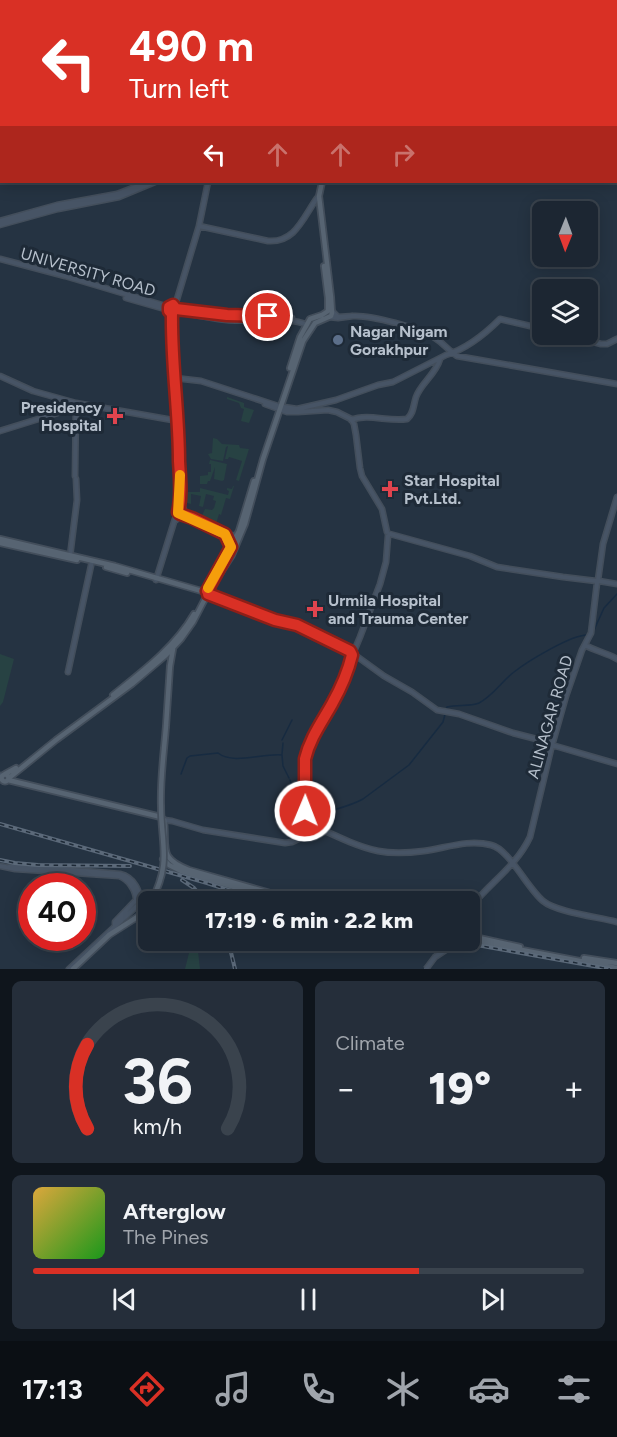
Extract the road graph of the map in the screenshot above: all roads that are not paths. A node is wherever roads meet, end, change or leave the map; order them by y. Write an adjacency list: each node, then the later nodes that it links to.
1 (145, 183): 7 (main road)
2 (153, 183): 7 (main road)
3 (208, 183): 8 (main road)
4 (321, 183): 6 (main road)
5 (321, 183): 9 (main road)
6 (317, 198): 8 (main road); 9 (main road)
7 (0, 223)
8 (199, 226): 11 (main road)
9 (325, 258): 12 (main road)
10 (0, 261): 11 (main road, UNIVERSITY ROAD)
11 (173, 309): 13 (main road, UNIVERSITY ROAD); 20 (main road)
12 (330, 313): 13 (main road); 17 (main road)
13 (309, 323): 24 (main road)
14 (532, 326): 17 (main road)
15 (617, 339): 16 (main road)
16 (598, 343)
17 (453, 353): 18 (main road); 21 (main road)
18 (441, 358): 22 (main road); 26 (main road)
19 (0, 376): 23 (main road)
20 (175, 379): 24 (main road); 27 (main road)
21 (617, 384)
22 (336, 400): 24 (main road); 25 (main road)
23 (75, 403): 27 (main road); 28 (main road); 37 (main road)
24 (279, 407): 25 (main road); 29 (main road)
25 (338, 413): 26 (main road)
26 (353, 420): 33 (main road)
27 (178, 421): 31 (main road)
28 (0, 431)
29 (253, 489): 34 (main road); 42 (main road)
30 (617, 497): 40 (main road, ALINAGAR ROAD)
31 (181, 512): 32 (main road); 39 (main road)
32 (225, 534): 34 (main road); 36 (main road)
33 (389, 534): 40 (main road); 45 (main road)
34 (237, 536): 36 (main road)
35 (0, 541): 37 (main road)
36 (231, 547): 42 (main road)
37 (70, 557): 38 (main road)
38 (91, 562): 39 (main road); 49 (main road)
39 (157, 579): 42 (main road)
40 (597, 581): 41 (main road); 44 (main road, ALINAGAR ROAD)
41 (617, 584)
42 (207, 593): 43 (main road); 45 (main road)
43 (173, 645): 46 (main road); 48 (main road)
44 (585, 645): 47 (main road); 50 (main road, ALINAGAR ROAD)
45 (353, 652): 50 (main road); 54 (main road)
46 (164, 653): 48 (main road); 52 (main road)
47 (617, 659)
48 (170, 666): 59 (main road, bridge)
49 (68, 672)
50 (552, 744): 51 (main road); 57 (main road, ALINAGAR ROAD)
51 (617, 764)
52 (4, 778): 53 (main road); 60 (main road)
53 (164, 820): 56 (main road); 61 (main road)
54 (309, 822): 55 (main road); 56 (main road)
55 (326, 831): 56 (main road); 57 (main road)
56 (303, 838)
57 (513, 864): 62 (main road, ALINAGAR ROAD); 64 (main road)
58 (0, 866): 70 (main road)
59 (156, 891)
60 (246, 891)
61 (263, 891)
62 (480, 898)
63 (138, 916): 70 (main road)
64 (617, 922)
65 (480, 940): 67 (main road)
66 (446, 951): 71 (main road, bridge)
67 (599, 963): 68 (main road); 69 (main road)
68 (617, 963)
69 (617, 968)
70 (71, 969)
71 (426, 969)

